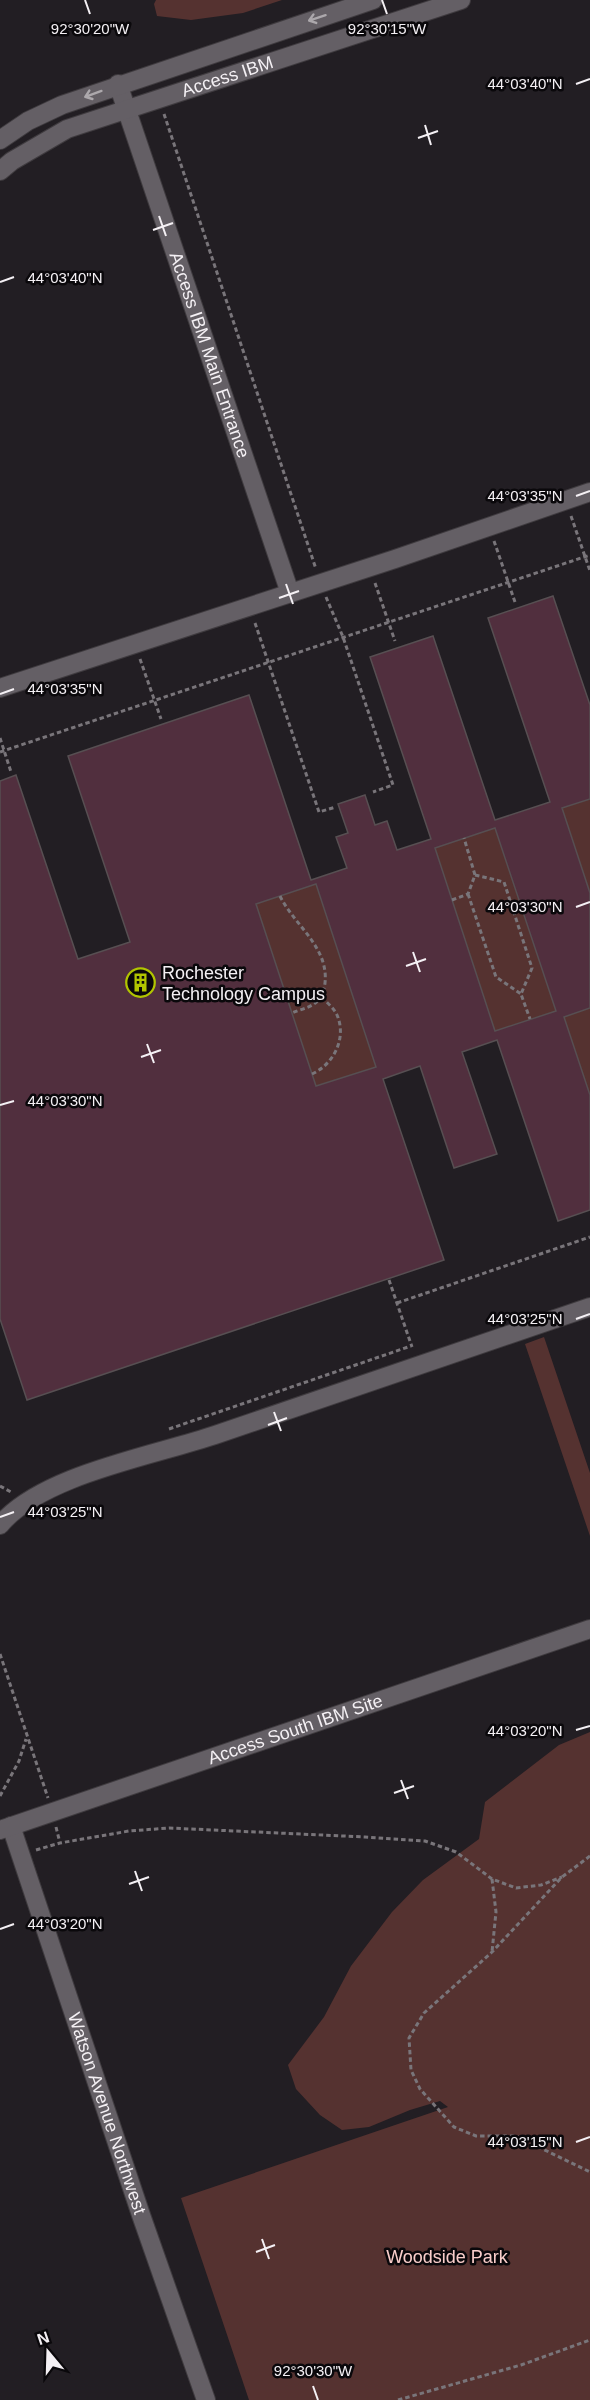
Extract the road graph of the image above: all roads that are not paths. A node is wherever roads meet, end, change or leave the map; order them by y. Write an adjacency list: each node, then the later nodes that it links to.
1 (373, 0): 3 (street, Access IBM, one-way to 3)
2 (461, 0): 4 (street, Access IBM)
3 (118, 84): 4 (street, Access IBM Main Entrance); 5 (street, Access IBM, one-way to 5)
4 (127, 108): 6 (street, Access IBM); 8 (street, Access IBM Main Entrance)
5 (0, 140)
6 (0, 171)
7 (590, 492): 8 (street)
8 (290, 593): 9 (street)
9 (0, 688)
10 (590, 1307): 11 (street)
11 (0, 1525)
12 (590, 1629): 13 (street, Access South IBM Site)
13 (6, 1828): 14 (street, Watson Avenue Northwest)
14 (206, 2400)

